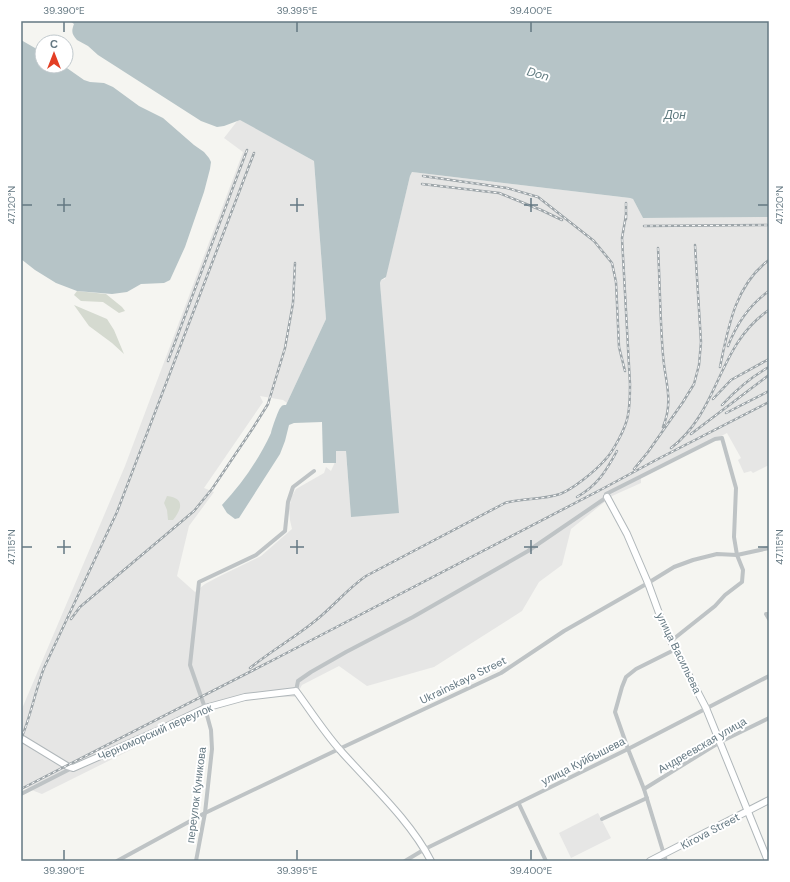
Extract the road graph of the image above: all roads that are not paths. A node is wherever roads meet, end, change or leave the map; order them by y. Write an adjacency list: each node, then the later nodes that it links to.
1 (314, 471): 12 (street, переулок Куникова)
2 (607, 496): 4 (street); 5 (street, улица Васильева); 11 (street)
3 (769, 548): 4 (street, Ukrainskaya Street)
4 (737, 555): 5 (street, Ukrainskaya Street); 8 (street)
5 (648, 583): 8 (street, улица Васильева); 17 (street, Ukrainskaya Street)
6 (767, 614): 7 (street)
7 (769, 619)
8 (671, 640): 9 (street, улица Васильева)
9 (676, 649): 13 (street, улица Васильева); 18 (street)
10 (769, 676): 13 (street, улица Куйбышева)
11 (296, 691): 12 (street, Черноморский переулок); 17 (street)
12 (205, 708): 19 (street, Черноморский переулок); 26 (street, переулок Куникова)
13 (706, 708): 16 (street, улица Васильева); 18 (street, улица Куйбышева)
14 (769, 718): 16 (street, Андреевская улица)
15 (21, 738): 19 (street)
16 (720, 742): 20 (street, Андреевская улица); 25 (street, улица Васильева)
17 (339, 749): 26 (street, Ukrainskaya Street); 28 (street)
18 (628, 749): 20 (street); 24 (street, улица Куйбышева)
19 (73, 768): 21 (street)
20 (644, 789): 22 (street)
21 (21, 794)
22 (647, 798): 27 (street); 29 (street)
23 (769, 800): 25 (street, Kirova Street)
24 (519, 804): 28 (street, улица Куйбышева); 34 (street)
25 (747, 811): 29 (street, Kirova Street); 36 (street, улица Васильева)
26 (205, 813): 30 (street, Ukrainskaya Street); 31 (street, переулок Куникова)
27 (602, 819)
28 (425, 849): 32 (street, улица Куйбышева); 33 (street)
29 (665, 858): 35 (street, Kirova Street)
30 (117, 861)
31 (196, 861)
32 (404, 861)
33 (431, 861)
34 (546, 861)
35 (650, 861)
36 (768, 861)

